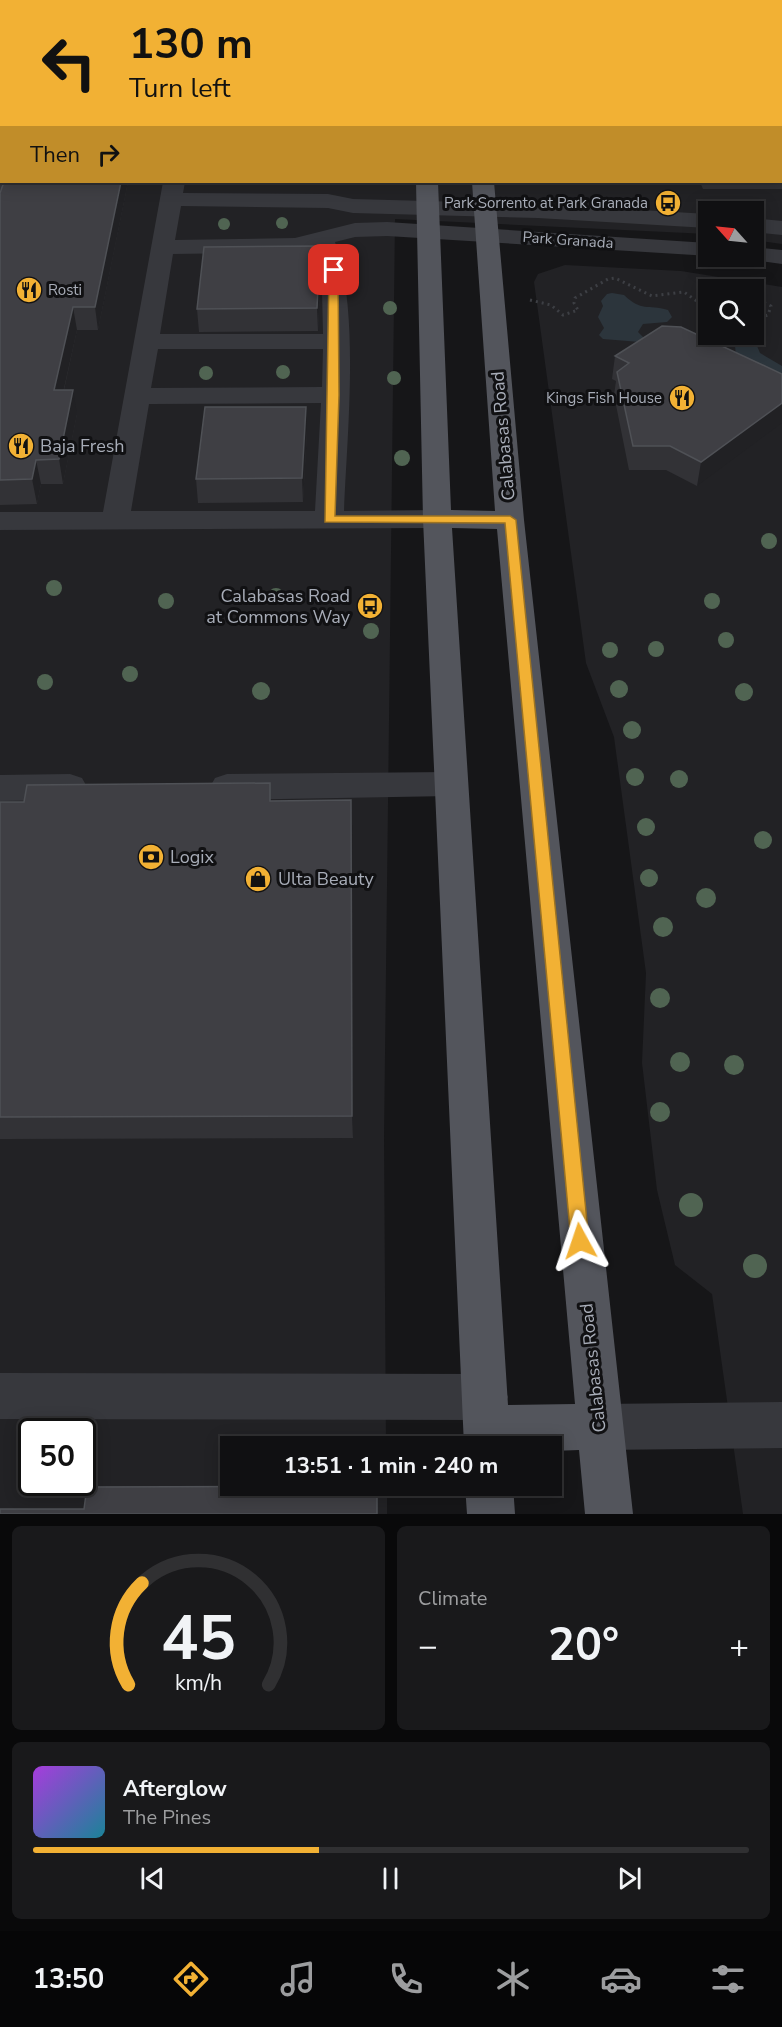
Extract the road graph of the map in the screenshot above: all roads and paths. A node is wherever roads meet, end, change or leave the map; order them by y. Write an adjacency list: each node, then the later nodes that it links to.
1 (427, 183): 5 (main road)
2 (483, 183): 7 (main road, Calabasas Road)
3 (172, 190): 4 (street); 11 (street)
4 (329, 191): 5 (street)
5 (427, 219): 7 (street, Park Granada); 10 (street); 25 (main road)
6 (698, 221): 7 (street, Park Granada)
7 (486, 222): 12 (street, Park Granada); 27 (main road, Calabasas Road)
8 (764, 226): 9 (street)
9 (782, 228)
10 (323, 239): 11 (street); 19 (street)
11 (163, 247): 20 (street)
12 (698, 249)
13 (764, 255): 14 (street)
14 (782, 257)
15 (530, 300): 16 (path)
16 (698, 302)
17 (764, 302): 18 (path)
18 (764, 316)
19 (334, 341): 20 (street); 21 (street)
20 (147, 342): 22 (street)
21 (334, 395): 22 (street); 24 (street)
22 (137, 396): 23 (street)
23 (116, 519): 24 (street); 26 (street)
24 (329, 519): 25 (street)
25 (437, 519): 27 (main road); 28 (main road)
26 (0, 520)
27 (510, 520): 35 (main road, Calabasas Road)
28 (450, 784): 30 (street); 33 (main road)
29 (101, 787): 31 (street)
30 (202, 787)
31 (0, 788)
32 (0, 1395): 33 (street)
33 (486, 1424): 35 (main road)
34 (782, 1425): 35 (street)
35 (599, 1428): 38 (main road, Calabasas Road)
36 (490, 1496): 37 (main road)
37 (491, 1514)
38 (609, 1514)

